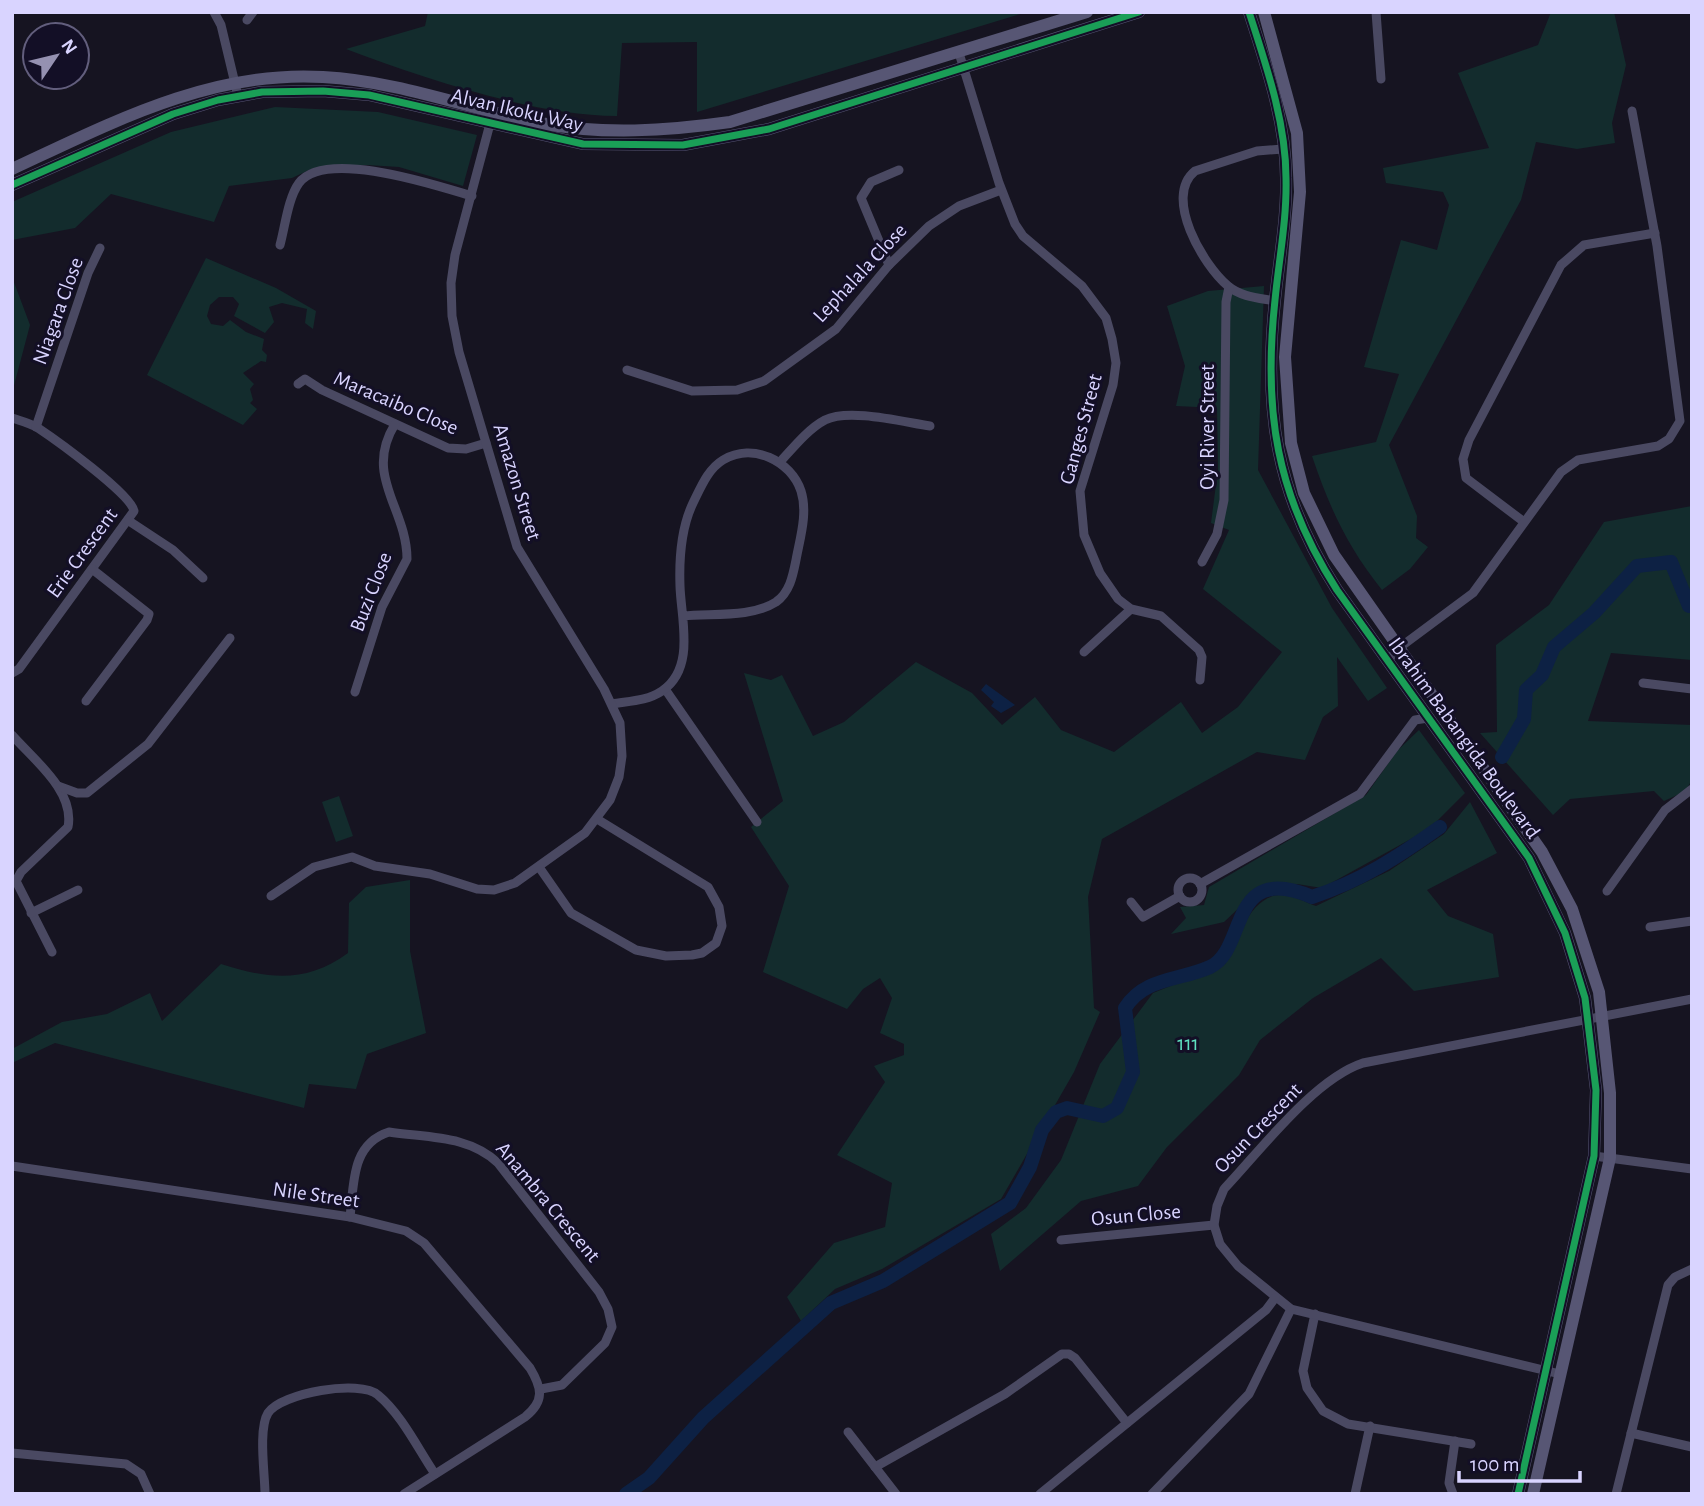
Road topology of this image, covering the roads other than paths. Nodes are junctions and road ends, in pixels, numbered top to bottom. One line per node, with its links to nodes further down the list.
1 (214, 12): 10 (street)
2 (1087, 12): 7 (street, Alvan Ikoku Way)
3 (1139, 12): 8 (street, Alvan Ikoku Way)
4 (1249, 12): 15 (street, Ibrahim Babangida Boulevard)
5 (1264, 12): 43 (street, Ibrahim Babangida Boulevard)
6 (1376, 12): 9 (street)
7 (959, 53): 8 (street, Ganges Street); 12 (street, Alvan Ikoku Way)
8 (964, 68): 14 (street, Alvan Ikoku Way); 19 (street, Ganges Street)
9 (1381, 79)
10 (234, 81): 11 (street); 12 (street, Alvan Ikoku Way); 16 (street, Alvan Ikoku Way)
11 (238, 96): 14 (street, Alvan Ikoku Way); 18 (street, Alvan Ikoku Way)
12 (492, 111): 14 (street, Amazon Street)
13 (1632, 111): 21 (street)
14 (490, 125): 20 (street, Amazon Street)
15 (1283, 149): 25 (street); 26 (street, Ibrahim Babangida Boulevard)
16 (12, 169)
17 (899, 170): 24 (street)
18 (12, 185)
19 (1001, 190): 24 (street, Lephalala Close); 40 (street, Ganges Street)
20 (472, 195): 22 (street); 33 (street, Amazon Street)
21 (1655, 233): 36 (street); 36 (street)
22 (280, 245)
23 (100, 248): 32 (street, Niagara Close)
24 (889, 265): 27 (street, Lephalala Close)
25 (1229, 287): 26 (street); 37 (street, Oyi River Street)
26 (1275, 301): 45 (street, Ibrahim Babangida Boulevard)
27 (627, 370)
28 (298, 384): 30 (street, Maracaibo Close)
29 (12, 418): 32 (street, Erie Crescent)
30 (395, 424): 33 (street, Maracaibo Close); 51 (street, Buzi Close)
31 (930, 426): 34 (street)
32 (36, 427): 35 (street, Erie Crescent)
33 (486, 443): 53 (street, Amazon Street)
34 (780, 462): 41 (street); 41 (street)
35 (129, 521): 38 (street, Erie Crescent); 39 (street)
36 (1524, 522): 43 (street)
37 (1202, 562)
38 (92, 569): 46 (street, Erie Crescent); 52 (street)
39 (203, 578)
40 (1131, 609): 44 (street); 47 (street)
41 (683, 616): 49 (street)
42 (230, 638): 56 (street)
43 (1399, 648): 45 (street); 72 (street, Ibrahim Babangida Boulevard)
44 (1084, 652)
45 (1387, 661): 54 (street, Ibrahim Babangida Boulevard)
46 (12, 673)
47 (1200, 680)
48 (1643, 683): 50 (street)
49 (665, 689): 53 (street); 59 (street)
50 (1692, 689)
51 (355, 692)
52 (86, 701)
53 (612, 704): 58 (street, Amazon Street)
54 (1428, 718): 61 (street); 73 (street, Ibrahim Babangida Boulevard)
55 (12, 735): 56 (street)
56 (56, 785): 67 (street)
57 (1692, 789): 63 (street)
58 (597, 819): 60 (street, Amazon Street); 60 (street)
59 (757, 822)
60 (539, 867): 65 (street, Amazon Street)
61 (1200, 884): 64 (street); 64 (street)
62 (78, 890): 67 (street)
63 (1607, 891)
64 (1180, 895): 66 (street)
65 (271, 897)
66 (1131, 902)
67 (31, 913): 70 (street)
68 (1692, 921): 69 (street)
69 (1650, 927)
70 (52, 952)
71 (1692, 999): 72 (street, Osun Crescent)
72 (1603, 1015): 73 (street, Osun Crescent); 75 (street, Ibrahim Babangida Boulevard)
73 (1588, 1018): 74 (street, Ibrahim Babangida Boulevard); 79 (street, Osun Crescent)
74 (1594, 1156): 75 (street); 85 (street, Ibrahim Babangida Boulevard)
75 (1611, 1158): 77 (street); 86 (street, Ibrahim Babangida Boulevard)
76 (12, 1166): 78 (street, Nile Street)
77 (1691, 1168)
78 (350, 1217): 87 (street, Nile Street); 87 (street, Anambra Crescent)
79 (1214, 1225): 80 (street, Osun Close); 82 (street)
80 (1061, 1240)
81 (1692, 1269): 91 (street)
82 (1275, 1298): 83 (street); 88 (street)
83 (1291, 1309): 84 (street); 103 (street)
84 (1315, 1314): 85 (street); 89 (street)
85 (1544, 1370): 86 (street); 106 (street, Ibrahim Babangida Boulevard)
86 (1560, 1374): 107 (street, Ibrahim Babangida Boulevard)
87 (541, 1389): 97 (street)
88 (1128, 1423): 96 (street); 102 (street)
89 (1370, 1426): 92 (street); 104 (street)
90 (848, 1432): 96 (street)
91 (1631, 1433): 94 (street); 108 (street)
92 (1455, 1441): 93 (street); 105 (street)
93 (1471, 1444)
94 (1692, 1447)
95 (12, 1454): 98 (street)
96 (875, 1467): 101 (street)
97 (435, 1475): 99 (street); 100 (street)
98 (150, 1494)
99 (265, 1494)
100 (404, 1494)
101 (896, 1494)
102 (1040, 1494)
103 (1153, 1494)
104 (1355, 1494)
105 (1452, 1494)
106 (1518, 1494)
107 (1533, 1494)
108 (1616, 1494)

